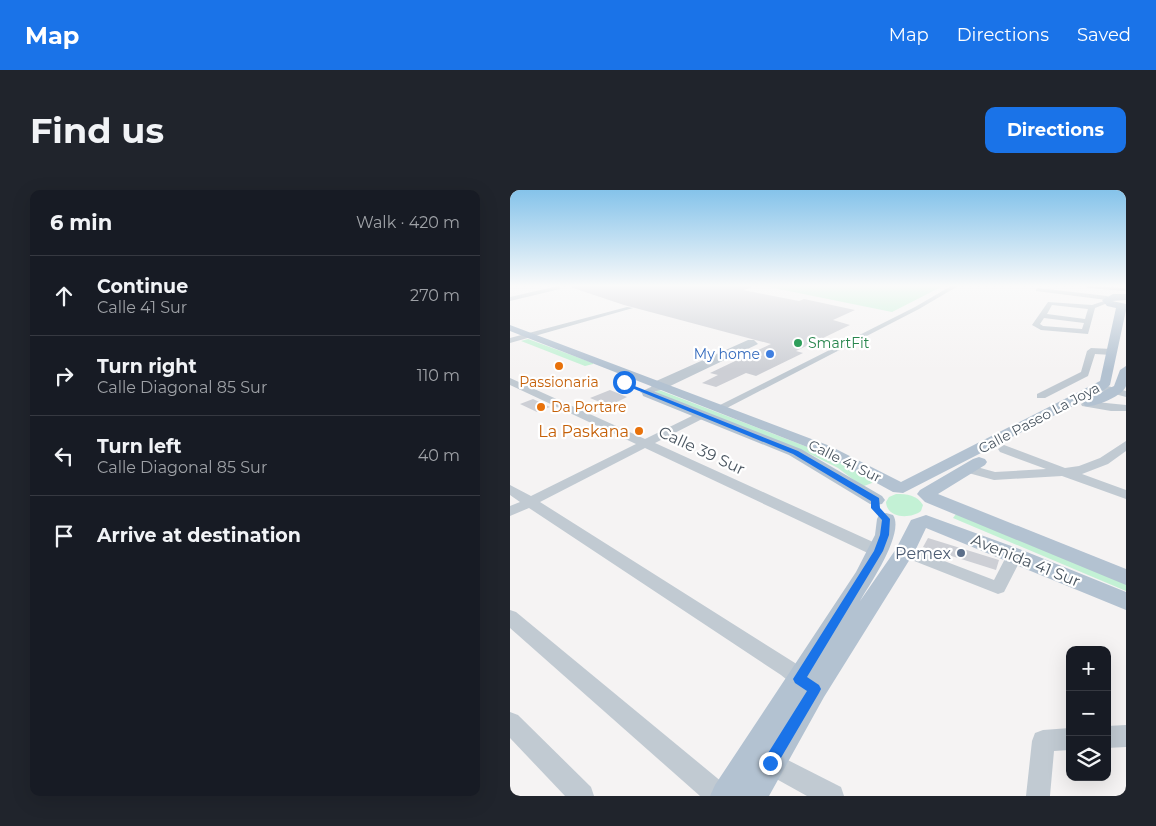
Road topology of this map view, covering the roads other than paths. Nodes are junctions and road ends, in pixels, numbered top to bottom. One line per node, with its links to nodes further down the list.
1 (601, 314): 9 (street)
2 (905, 314): 21 (street)
3 (1041, 314): 7 (street)
4 (1043, 314): 7 (street)
5 (1090, 314): 7 (street)
6 (1120, 314): 11 (main road, Calle Paseo La Joya)
7 (1087, 321)
8 (510, 328): 9 (main road, Calle 41 Sur)
9 (529, 336): 10 (street); 13 (main road, Calle 41 Sur)
10 (511, 340): 14 (main road, Calle 41 Sur)
11 (1112, 352): 18 (main road, Calle Paseo La Joya); 19 (street)
12 (712, 361): 17 (street)
13 (603, 363): 14 (main road); 17 (main road, Calle 41 Sur)
14 (586, 369): 17 (main road, Calle 41 Sur)
15 (1126, 370): 18 (main road, Calle Paseo La Joya)
16 (510, 381): 24 (street, Calle 39 Sur)
17 (655, 388): 21 (main road, Calle 41 Sur); 23 (main road, Calle 41 Sur)
18 (1116, 388): 20 (main road, Calle Paseo La Joya); 30 (main road, Calle Paseo La Joya)
19 (1041, 396)
20 (1086, 404): 22 (street); 26 (main road, Calle Paseo La Joya)
21 (719, 408): 30 (main road, Calle 41 Sur)
22 (1126, 408)
23 (702, 415): 24 (street); 35 (main road, Calle 41 Sur)
24 (648, 443): 34 (street); 38 (street, Calle 39 Sur)
25 (1126, 445): 28 (street)
26 (1007, 447): 27 (main road, Calle Paseo La Joya); 28 (street); 29 (street)
27 (966, 468): 29 (street); 33 (main road, Calle Paseo La Joya)
28 (1081, 470): 29 (street)
29 (1066, 472): 32 (street)
30 (901, 488): 33 (main road); 35 (main road)
31 (510, 489): 34 (street)
32 (1126, 495)
33 (929, 496): 37 (main road); 41 (main road, Avenida 41 Sur)
34 (530, 502): 36 (street); 44 (street)
35 (881, 509): 37 (main road); 38 (main road)
36 (510, 512)
37 (922, 523): 39 (main road); 40 (main road, Avenida 41 Sur)
38 (878, 551): 44 (main road)
39 (905, 551): 40 (street); 44 (main road)
40 (1015, 555): 42 (main road, Avenida 41 Sur)
41 (1126, 576)
42 (1126, 601)
43 (510, 617): 51 (street)
44 (807, 684): 49 (main road); 52 (main road)
45 (510, 722): 50 (street)
46 (1126, 736): 47 (street)
47 (1111, 737)
48 (1066, 739): 55 (street)
49 (770, 763): 53 (main road); 54 (street)
50 (582, 796)
51 (719, 796)
52 (726, 796)
53 (752, 796)
54 (832, 796)
55 (1038, 796)

